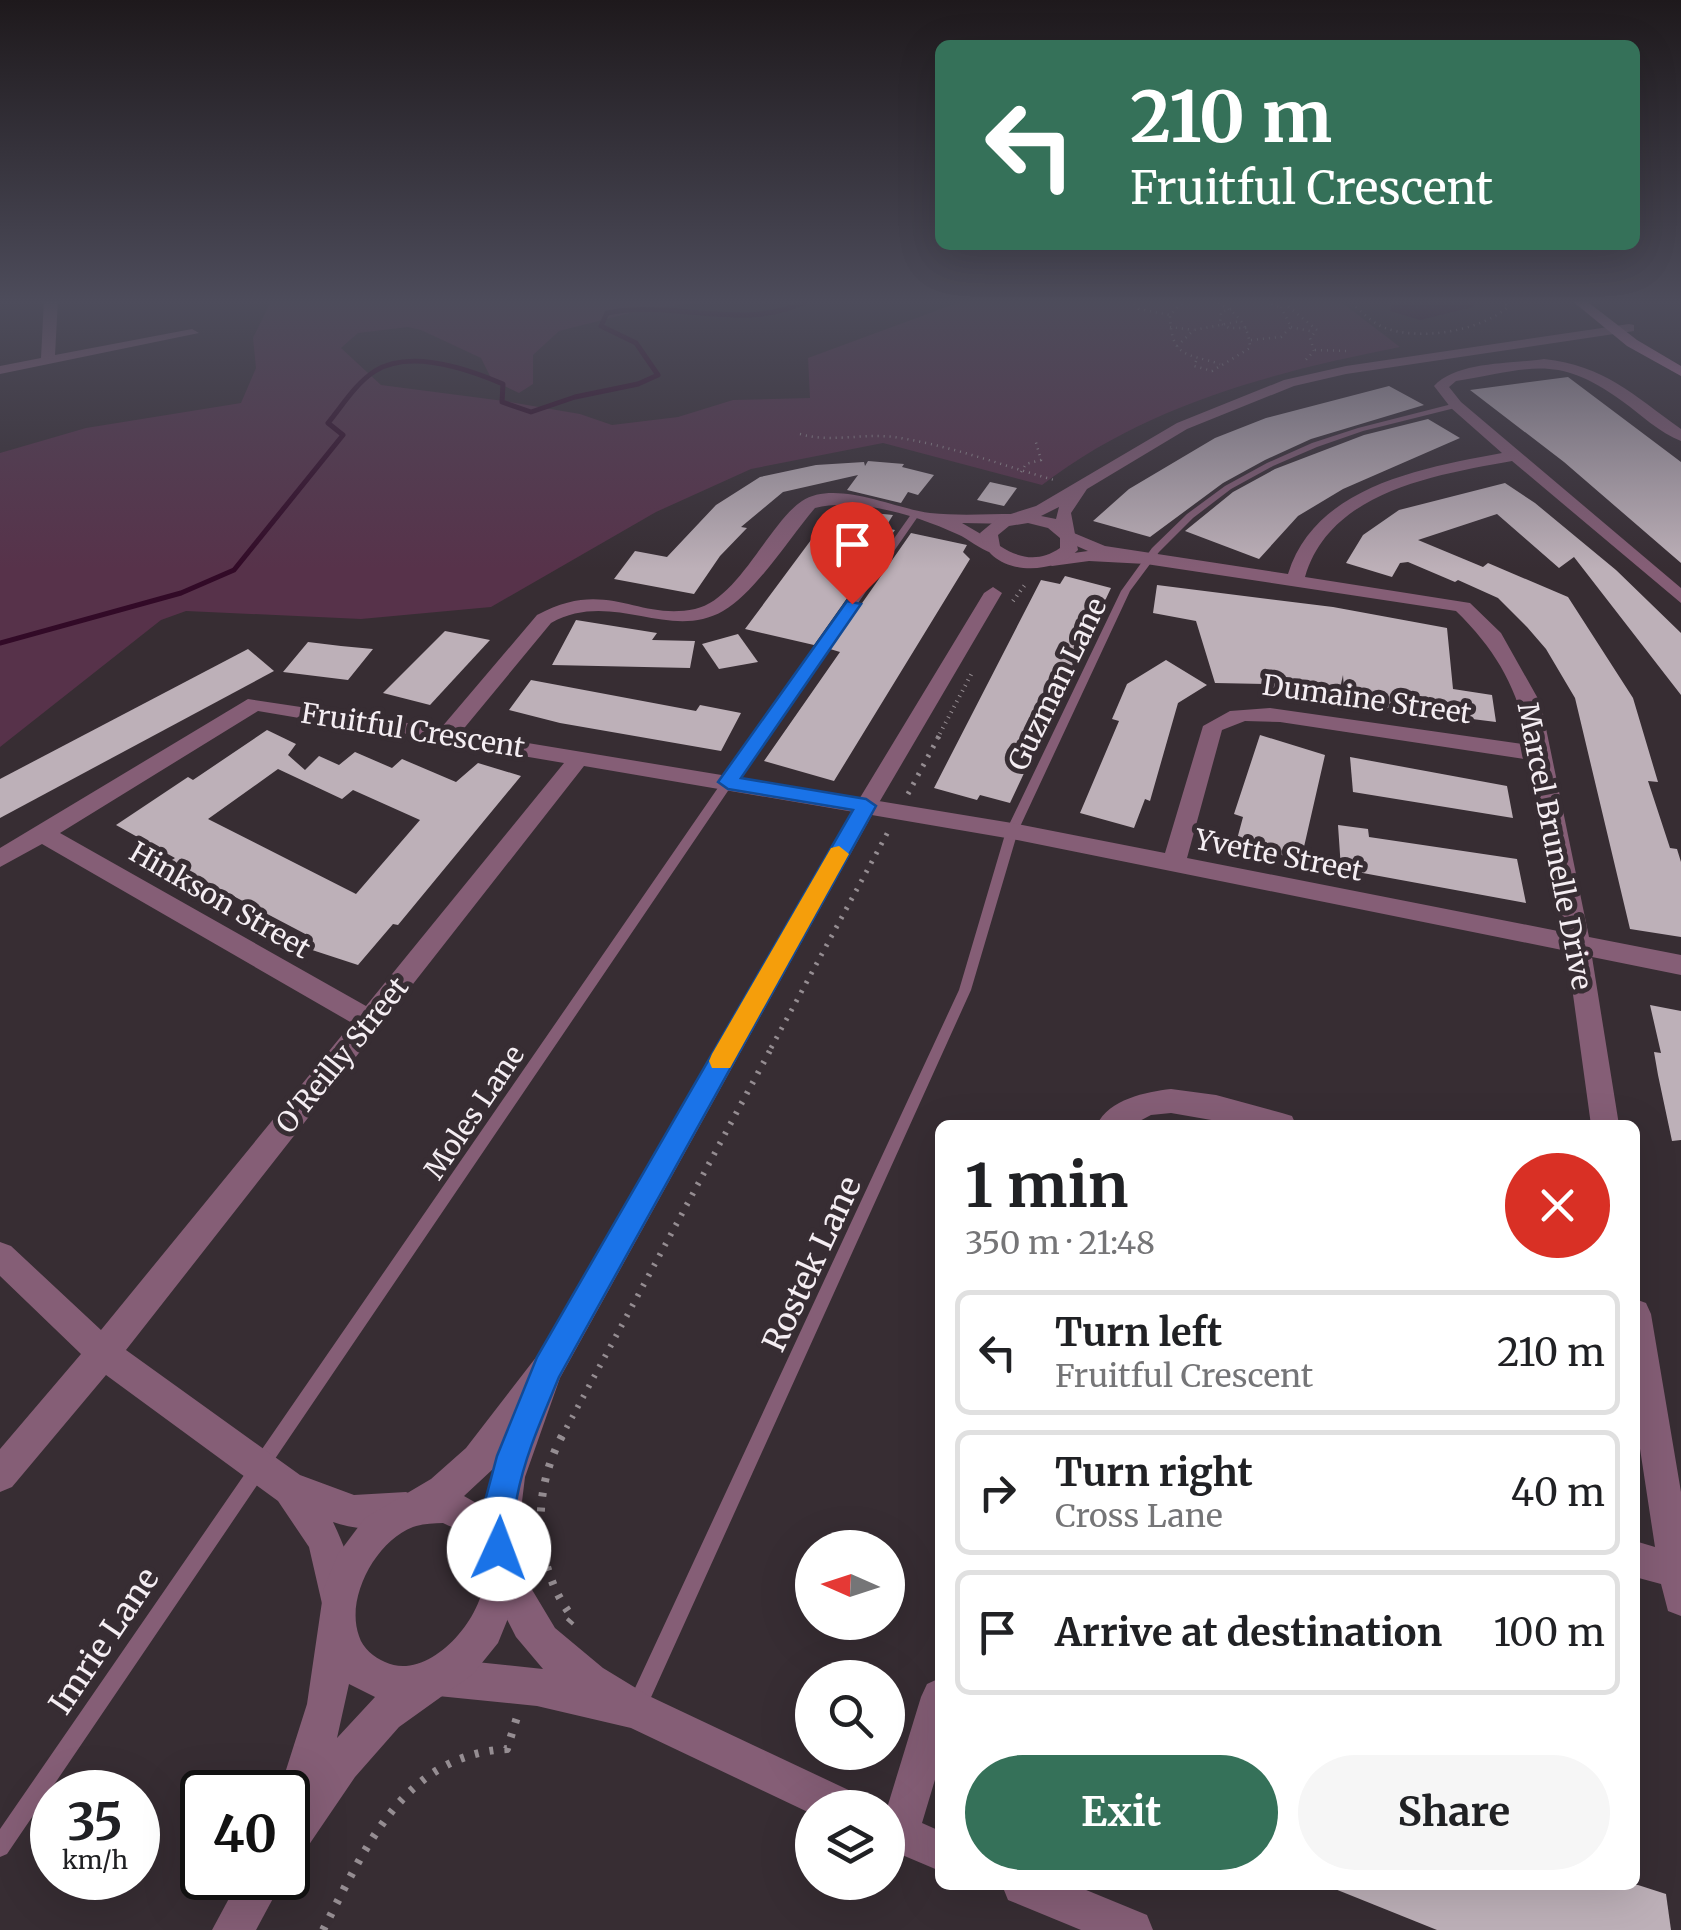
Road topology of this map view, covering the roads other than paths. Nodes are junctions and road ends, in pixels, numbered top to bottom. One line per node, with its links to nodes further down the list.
1 (1275, 389): 7 (street)
2 (1443, 389): 4 (street)
3 (1615, 389): 5 (street)
4 (1456, 405): 6 (street); 12 (lane, Guzman Lane)
5 (1681, 436)
6 (1516, 455): 14 (street); 15 (street)
7 (1081, 486): 9 (street); 10 (street)
8 (923, 517): 9 (street); 11 (street); 17 (street); 20 (lane, Moles Lane)
9 (1015, 519): 10 (street, Marcel Brunelle Drive); 11 (street)
10 (1070, 536): 12 (street, Marcel Brunelle Drive); 13 (street)
11 (992, 548): 13 (street); 16 (street)
12 (1146, 559): 13 (street, Marcel Brunelle Drive); 14 (street, Marcel Brunelle Drive); 22 (lane, Guzman Lane)
13 (1052, 561): 16 (street)
14 (1296, 580): 18 (street, Marcel Brunelle Drive)
15 (1681, 596)
16 (1002, 599): 21 (street)
17 (446, 736): 19 (street, Fruitful Crescent); 23 (street, Fruitful Crescent)
18 (1540, 754): 25 (street, Dumaine Street); 26 (street, Marcel Brunelle Drive)
19 (580, 757): 20 (street, Fruitful Crescent); 28 (street, O'Reilly Street)
20 (728, 782): 21 (street, Fruitful Crescent); 36 (lane, Moles Lane)
21 (866, 806): 22 (street, Yvette Street); 35 (street)
22 (1012, 831): 25 (street, Yvette Street); 45 (lane, Rostek Lane)
23 (41, 832): 24 (street, Fruitful Crescent); 28 (street, Hinkson Street)
24 (0, 858)
25 (1174, 864): 26 (street, Yvette Street)
26 (1578, 945): 27 (street, Yvette Street); 31 (street, Marcel Brunelle Drive)
27 (1681, 965)
28 (369, 1020): 34 (street, O'Reilly Street)
29 (1118, 1120): 30 (street)
30 (1259, 1120)
31 (1604, 1120)
32 (0, 1256): 34 (street)
33 (1640, 1345): 42 (street)
34 (103, 1352): 36 (street); 37 (street, O'Reilly Street)
35 (548, 1368): 39 (street); 40 (street)
36 (258, 1468): 38 (street); 52 (lane, Imrie Lane)
37 (0, 1475)
38 (290, 1489): 39 (street); 43 (street)
39 (421, 1506): 40 (street); 43 (street)
40 (501, 1562): 44 (street); 45 (street)
41 (1640, 1562): 42 (street)
42 (1679, 1585)
43 (338, 1621): 44 (street); 47 (street)
44 (438, 1677): 45 (street); 50 (street)
45 (635, 1710): 48 (street)
46 (935, 1711): 49 (street)
47 (309, 1770)
48 (804, 1790)
49 (905, 1797)
50 (310, 1809)
51 (905, 1836): 53 (street)
52 (0, 1847)
53 (935, 1849)
54 (1035, 1890): 57 (street)
55 (250, 1900): 56 (street)
56 (232, 1930)
57 (1132, 1930)

